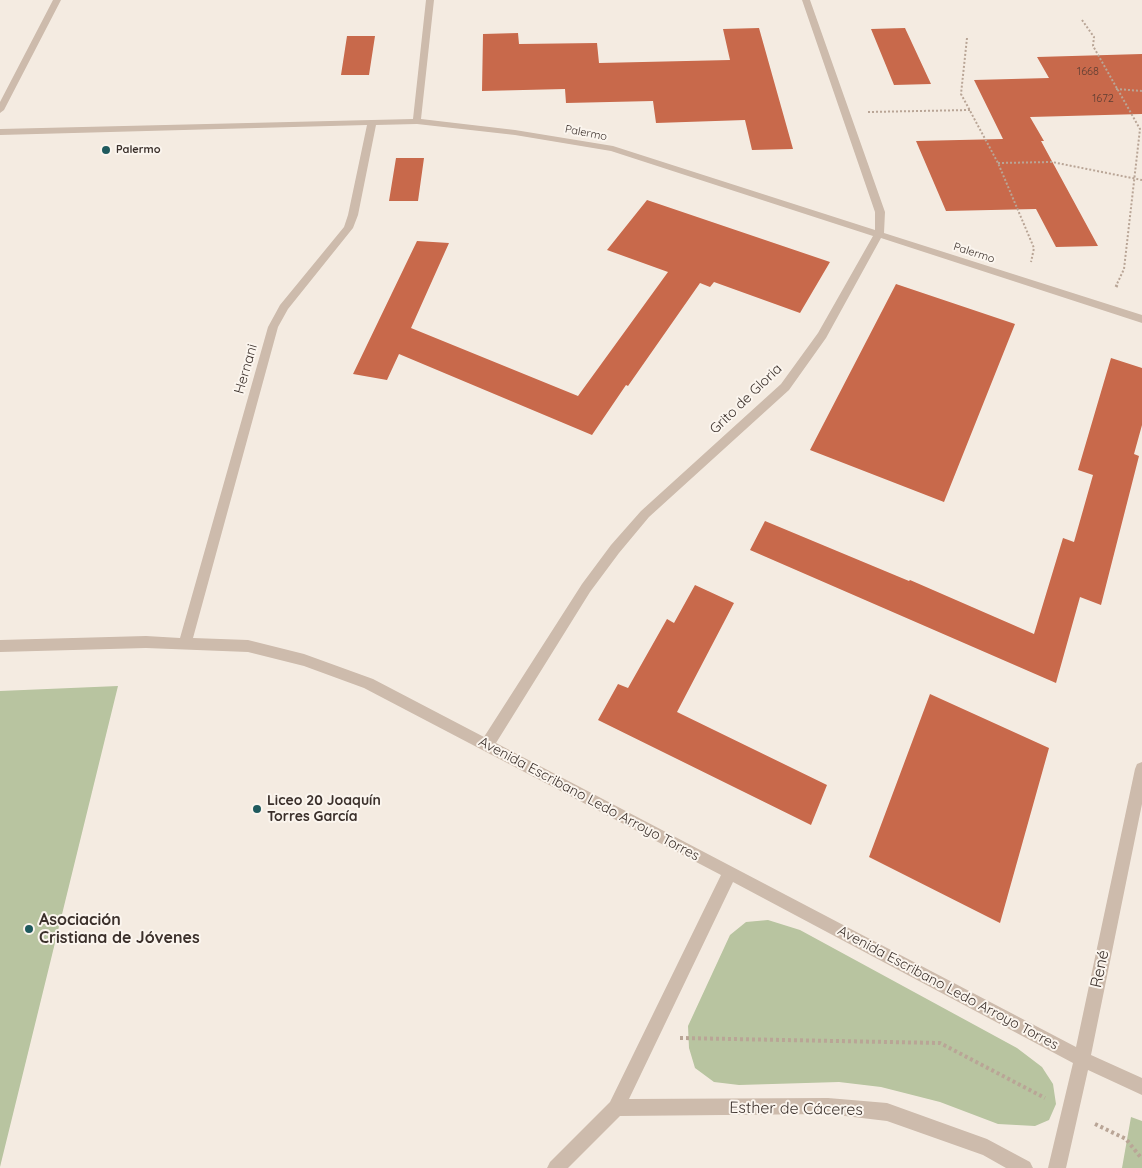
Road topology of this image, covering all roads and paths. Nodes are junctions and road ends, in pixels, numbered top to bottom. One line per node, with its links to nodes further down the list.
1 (57, 0): 8 (street)
2 (430, 0): 11 (street)
3 (806, 0): 10 (street, Grito de Gloria)
4 (1082, 20): 6 (path)
5 (968, 38): 9 (path)
6 (1116, 89): 7 (path); 15 (path)
7 (1142, 91)
8 (0, 110)
9 (970, 110): 10 (path); 14 (path)
10 (845, 113): 17 (street, Grito de Gloria)
11 (418, 122): 12 (street, Palermo); 17 (street, Palermo)
12 (372, 123): 13 (street, Palermo); 21 (street, Hernani)
13 (0, 132)
14 (998, 163): 15 (path); 18 (path)
15 (1135, 179): 16 (path); 19 (path)
16 (1142, 180)
17 (879, 234): 18 (street, Palermo); 23 (street, Grito de Gloria)
18 (1027, 282): 19 (street, Palermo)
19 (1107, 308): 20 (street, Palermo)
20 (1142, 319)
21 (185, 643): 22 (street, Avenida Escribano Ledo Arroyo Torres); 23 (street, Avenida Escribano Ledo Arroyo Torres)
22 (0, 646)
23 (488, 745): 25 (street, Avenida Escribano Ledo Arroyo Torres)
24 (1142, 769): 27 (street, René)
25 (730, 872): 26 (street); 27 (street, Avenida Escribano Ledo Arroyo Torres)
26 (651, 1037): 29 (street); 30 (path)
27 (1082, 1059): 28 (street, Avenida Escribano Ledo Arroyo Torres); 30 (street, René)
28 (1142, 1087)
29 (616, 1108): 32 (street); 33 (street, Esther de Cáceres)
30 (1071, 1112): 31 (path); 34 (street, René)
31 (1142, 1159)
32 (556, 1168)
33 (1024, 1168)
34 (1058, 1168)

